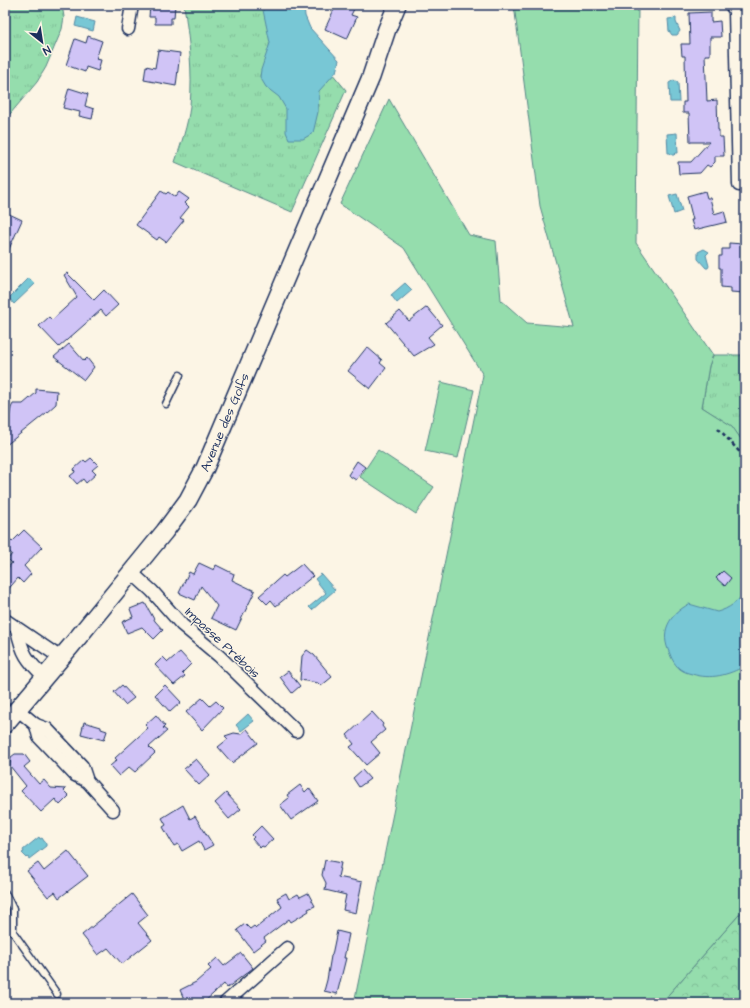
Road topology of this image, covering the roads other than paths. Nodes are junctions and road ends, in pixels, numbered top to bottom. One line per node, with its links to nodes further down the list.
1 (132, 5): 5 (street)
2 (398, 5): 6 (main road, Avenue des Golfs)
3 (408, 5): 6 (main road, Avenue des Golfs)
4 (731, 5): 7 (street)
5 (128, 28)
6 (371, 77): 10 (main road, Avenue des Golfs)
7 (739, 184)
8 (180, 375): 9 (lane)
9 (166, 404)
10 (131, 572): 13 (main road, Avenue des Golfs); 17 (street, Impasse Prébois)
11 (5, 620): 12 (street)
12 (17, 629): 13 (street); 14 (street)
13 (61, 658): 14 (main road, Avenue des Golfs)
14 (45, 677): 15 (main road, Avenue des Golfs)
15 (18, 710): 16 (main road, Avenue des Golfs); 18 (street)
16 (5, 724)
17 (296, 731)
18 (113, 810)
19 (5, 893): 21 (lane)
20 (286, 948): 22 (street)
21 (57, 994)
22 (225, 1003)

